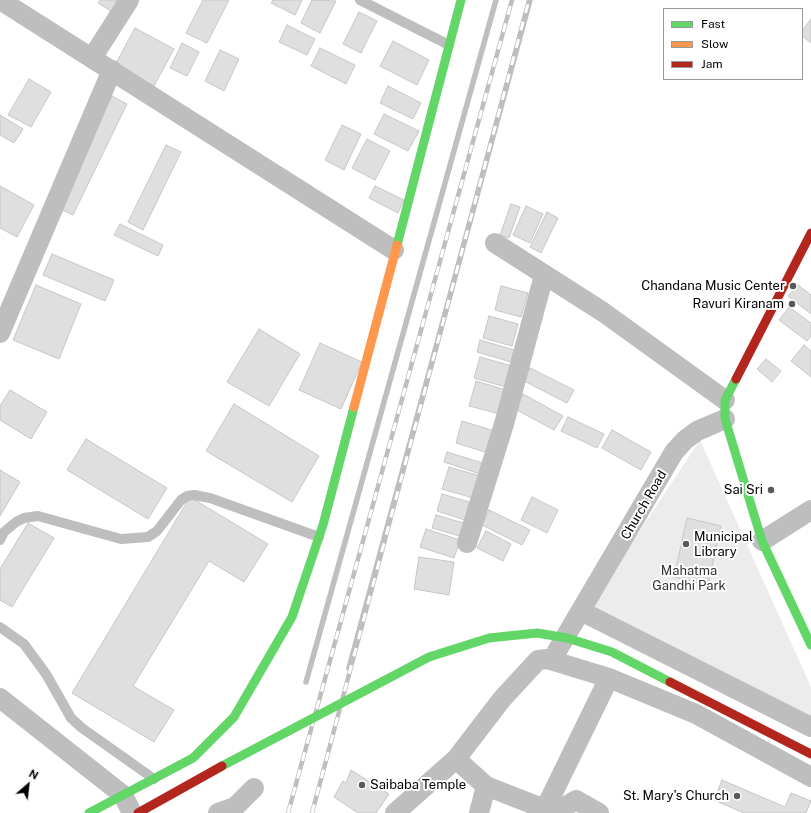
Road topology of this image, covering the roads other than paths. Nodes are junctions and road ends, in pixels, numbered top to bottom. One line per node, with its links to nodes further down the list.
1 (0, 0): 6 (street)
2 (129, 0): 6 (street)
3 (360, 0): 5 (lane)
4 (461, 0): 5 (street)
5 (449, 45): 10 (street)
6 (92, 58): 7 (street)
7 (112, 70): 10 (street); 13 (street)
8 (811, 233): 11 (street)
9 (496, 243): 12 (street)
10 (394, 250): 16 (street)
11 (806, 255): 14 (street)
12 (544, 275): 14 (street); 19 (street)
13 (0, 332)
14 (725, 410): 18 (street); 20 (street, Church Road)
15 (811, 510): 18 (street)
16 (319, 537): 17 (lane); 30 (street)
17 (0, 540)
18 (762, 541): 22 (street)
19 (467, 543)
20 (582, 611): 23 (street, Church Road); 26 (street)
21 (0, 627): 30 (lane)
22 (811, 645)
23 (551, 662): 24 (street); 28 (street)
24 (609, 678): 29 (street); 35 (street)
25 (0, 698): 33 (street)
26 (811, 727)
27 (811, 754): 38 (street, bridge)
28 (456, 759): 31 (street); 39 (street)
29 (811, 777)
30 (154, 779): 33 (street)
31 (486, 786): 35 (street); 40 (street)
32 (254, 788): 34 (street)
33 (123, 795): 36 (street); 37 (street)
34 (229, 811)
35 (548, 811): 41 (street)
36 (89, 813)
37 (132, 813)
38 (138, 813)
39 (395, 813)
40 (479, 813)
41 (598, 813)

